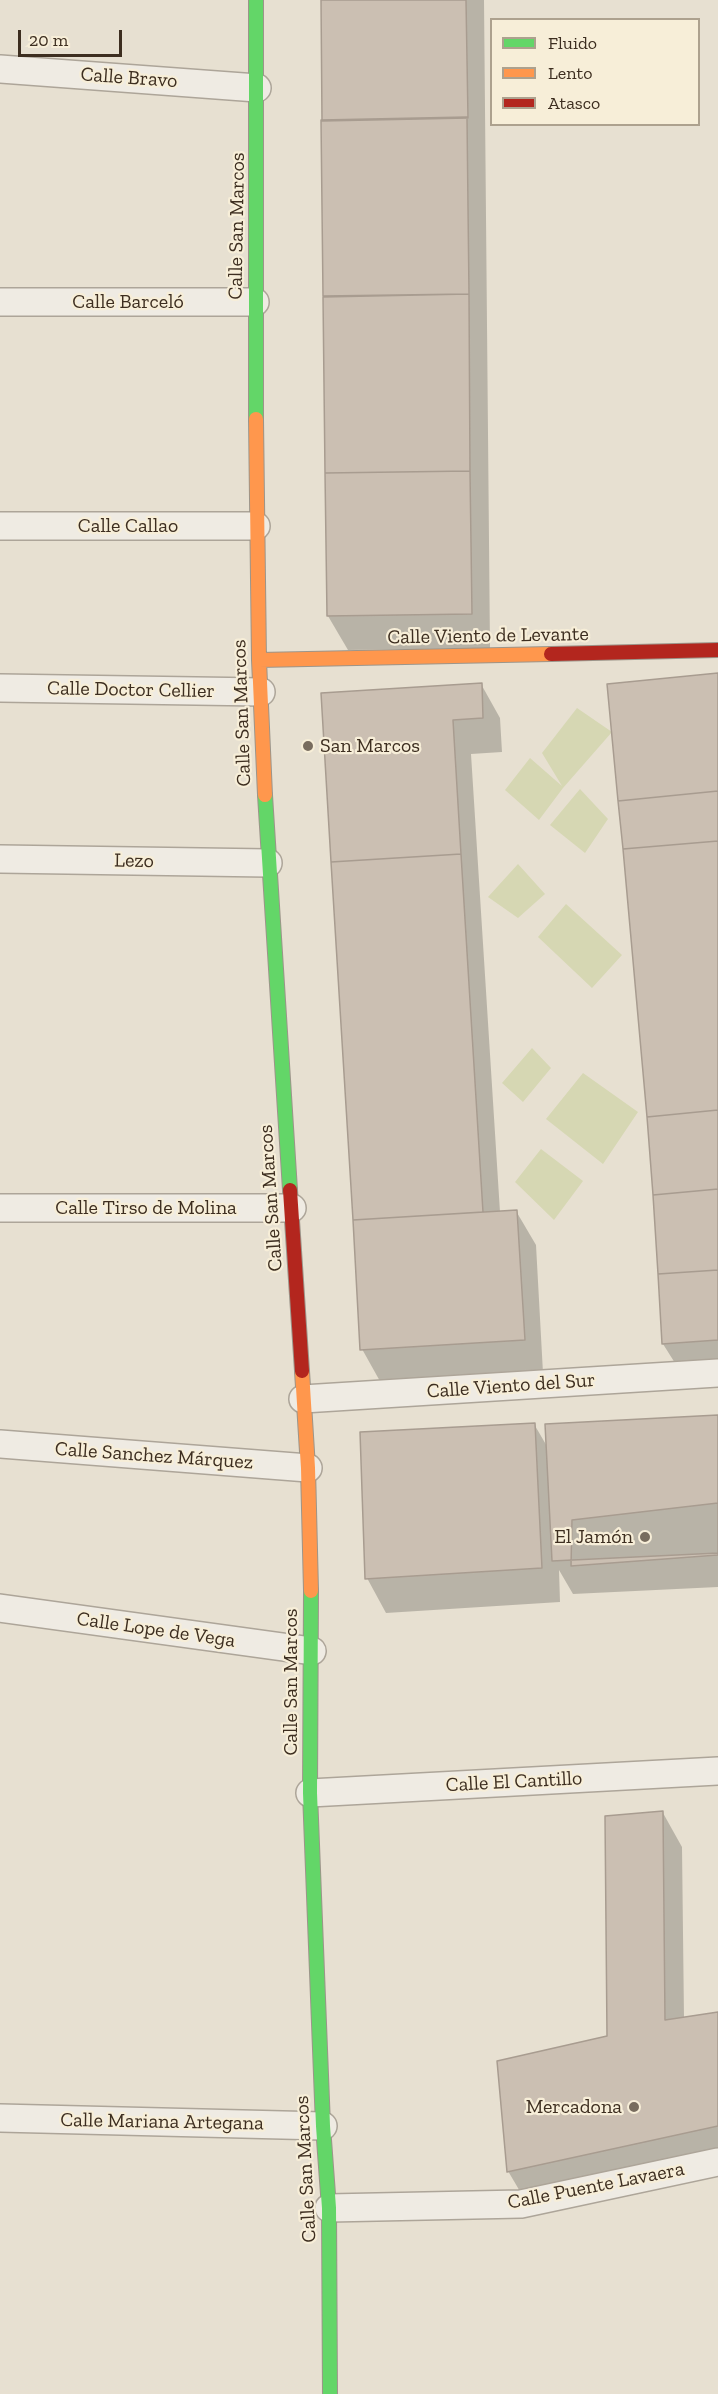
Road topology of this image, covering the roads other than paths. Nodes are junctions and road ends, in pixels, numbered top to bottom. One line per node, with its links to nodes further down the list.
1 (256, 0): 3 (street, Calle San Marcos)
2 (0, 69): 3 (street, Calle Bravo)
3 (257, 88): 5 (street, Calle San Marcos)
4 (0, 302): 5 (street, Calle Barceló)
5 (255, 302): 7 (street, Calle San Marcos)
6 (0, 526): 7 (street, Calle Callao)
7 (256, 526): 9 (street, Calle San Marcos)
8 (718, 650): 9 (street, Calle Viento de Levante)
9 (259, 660): 11 (street, Calle San Marcos)
10 (0, 688): 11 (street, Calle Doctor Cellier)
11 (261, 692): 13 (street, Calle San Marcos)
12 (0, 859): 13 (street, Lezo)
13 (268, 863): 15 (street, Calle San Marcos)
14 (0, 1208): 15 (street, Calle Tirso de Molina)
15 (291, 1208): 17 (street, Calle San Marcos)
16 (718, 1373): 17 (street, Calle Viento del Sur)
17 (303, 1399): 19 (street, Calle San Marcos)
18 (0, 1444): 19 (street, Calle Sanchez Márquez)
19 (308, 1468): 21 (street, Calle San Marcos)
20 (0, 1608): 21 (street, Calle Lope de Vega)
21 (312, 1651): 23 (street, Calle San Marcos)
22 (718, 1771): 23 (street, Calle El Cantillo)
23 (310, 1793): 25 (street, Calle San Marcos)
24 (0, 2118): 25 (street, Calle Mariana Artegana)
25 (323, 2126): 27 (street, Calle San Marcos)
26 (718, 2162): 27 (street, Calle Puente Lavaera)
27 (329, 2208): 28 (street, Calle San Marcos)
28 (330, 2394)

